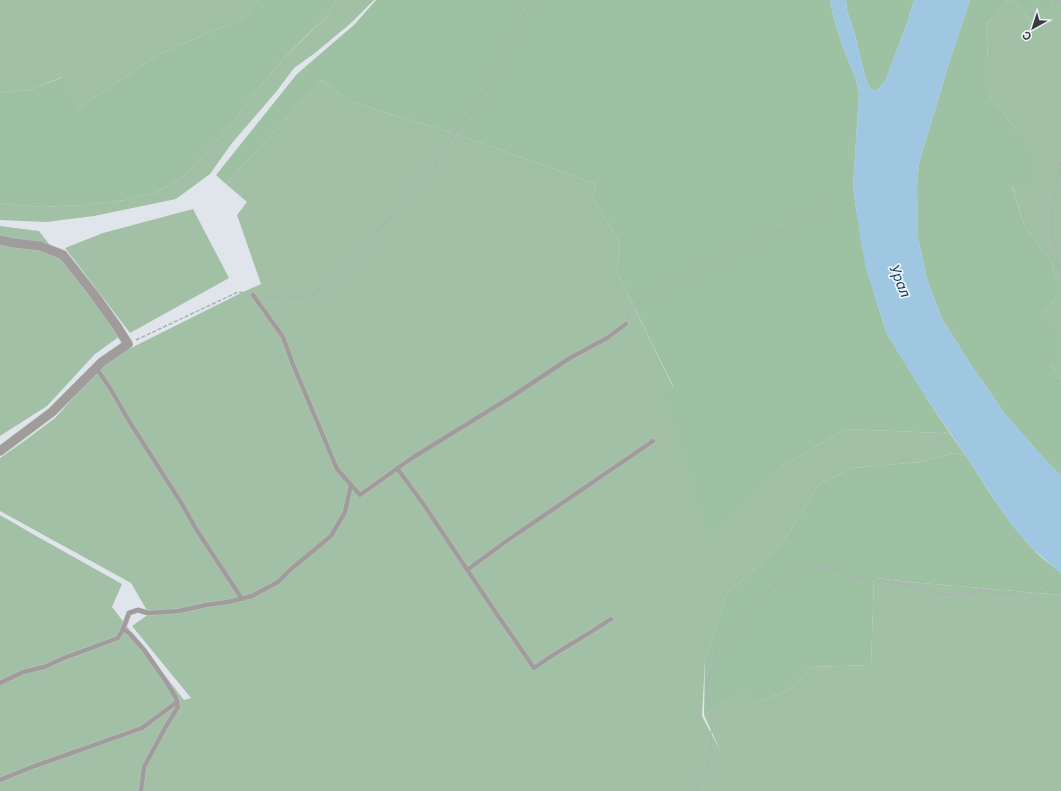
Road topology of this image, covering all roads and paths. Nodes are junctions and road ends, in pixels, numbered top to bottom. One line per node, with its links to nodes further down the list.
1 (532, 0): 8 (path)
2 (1061, 0): 3 (path)
3 (1061, 3)
4 (1061, 162): 7 (path)
5 (834, 201): 9 (path)
6 (0, 240): 10 (street)
7 (1061, 276)
8 (253, 295): 10 (path); 15 (lane)
9 (626, 324): 14 (lane)
10 (128, 344): 11 (street)
11 (96, 368): 13 (street); 18 (lane)
12 (653, 441): 16 (lane)
13 (0, 452)
14 (397, 468): 15 (lane); 16 (lane)
15 (351, 485): 18 (lane)
16 (467, 570): 19 (lane)
17 (1061, 595): 25 (path)
18 (242, 598): 20 (lane)
19 (611, 619)
20 (123, 629): 21 (lane); 22 (lane)
21 (0, 683)
22 (177, 702): 23 (lane); 24 (lane)
23 (0, 780)
24 (141, 791)
25 (697, 791)

